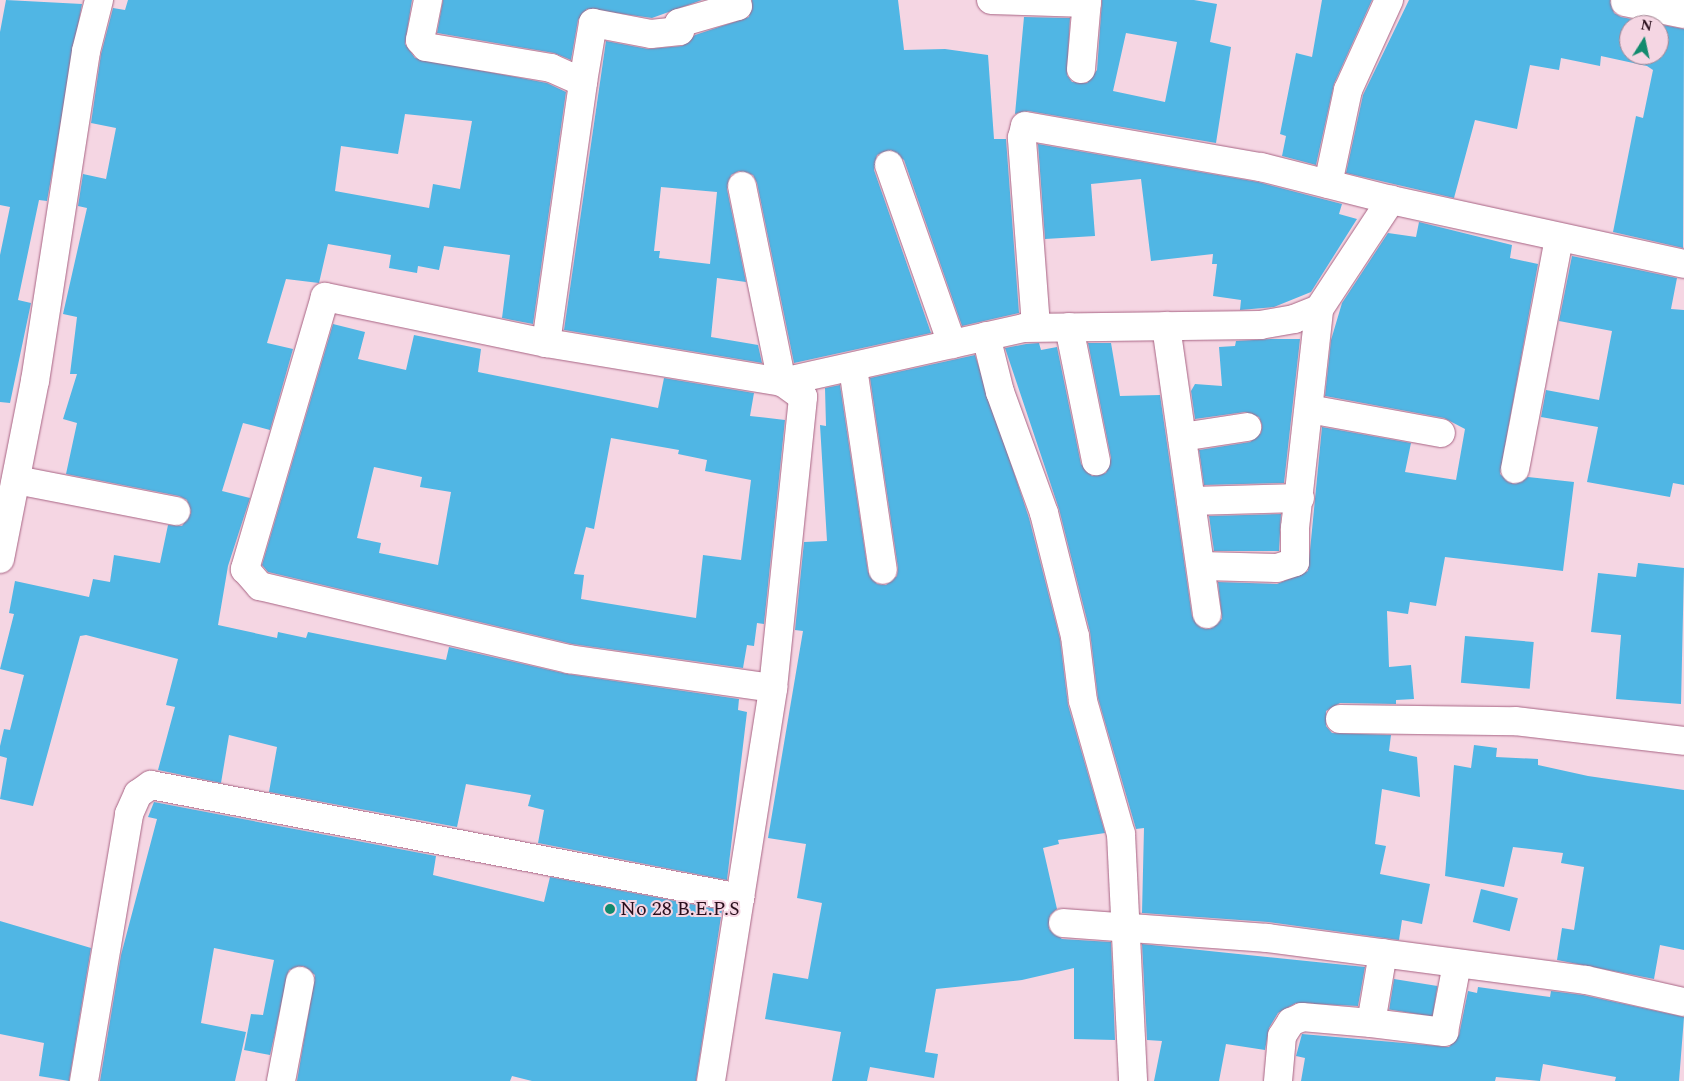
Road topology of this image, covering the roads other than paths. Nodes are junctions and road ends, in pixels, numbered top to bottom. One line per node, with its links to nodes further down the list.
1 (99, 0): 32 (street)
2 (428, 0): 10 (street)
3 (736, 0): 10 (street)
4 (991, 0): 6 (street)
5 (1389, 0): 12 (street)
6 (1087, 2): 9 (street)
7 (1625, 2): 8 (street)
8 (1684, 14)
9 (1081, 69)
10 (583, 82): 22 (street)
11 (889, 165): 23 (street)
12 (1328, 184): 14 (street); 18 (street)
13 (742, 186): 25 (street)
14 (1391, 200): 15 (street); 17 (street)
15 (1559, 238): 16 (street); 31 (street)
16 (1684, 264)
17 (1319, 309): 19 (street); 26 (street)
18 (1036, 326): 20 (street); 21 (street)
19 (1166, 326): 20 (street); 29 (street)
20 (1069, 327): 30 (street)
21 (986, 336): 23 (street); 45 (street)
22 (546, 343): 25 (street); 40 (street)
23 (952, 344): 24 (street)
24 (854, 368): 25 (street); 38 (street)
25 (782, 382): 40 (street)
26 (1309, 409): 28 (street); 33 (street)
27 (1247, 427): 29 (street)
28 (1441, 433)
29 (1182, 437): 34 (street)
30 (1096, 461)
31 (1515, 468)
32 (16, 480): 35 (street); 36 (street)
33 (1300, 498): 34 (street); 37 (street)
34 (1191, 501): 37 (street)
35 (176, 511)
36 (0, 559)
37 (1202, 566): 39 (street)
38 (883, 570)
39 (1207, 614)
40 (773, 688): 43 (street)
41 (1340, 719): 42 (street)
42 (1684, 741)
43 (740, 898): 51 (street); 53 (street)
44 (1063, 923): 45 (street)
45 (1126, 929): 46 (street); 54 (street)
46 (1383, 953): 47 (street); 50 (street)
47 (1457, 964): 49 (street); 50 (street)
48 (300, 981): 52 (street)
49 (1684, 1002)
50 (1371, 1023): 55 (street)
51 (84, 1081)
52 (281, 1081)
53 (711, 1081)
54 (1133, 1081)
55 (1278, 1081)

